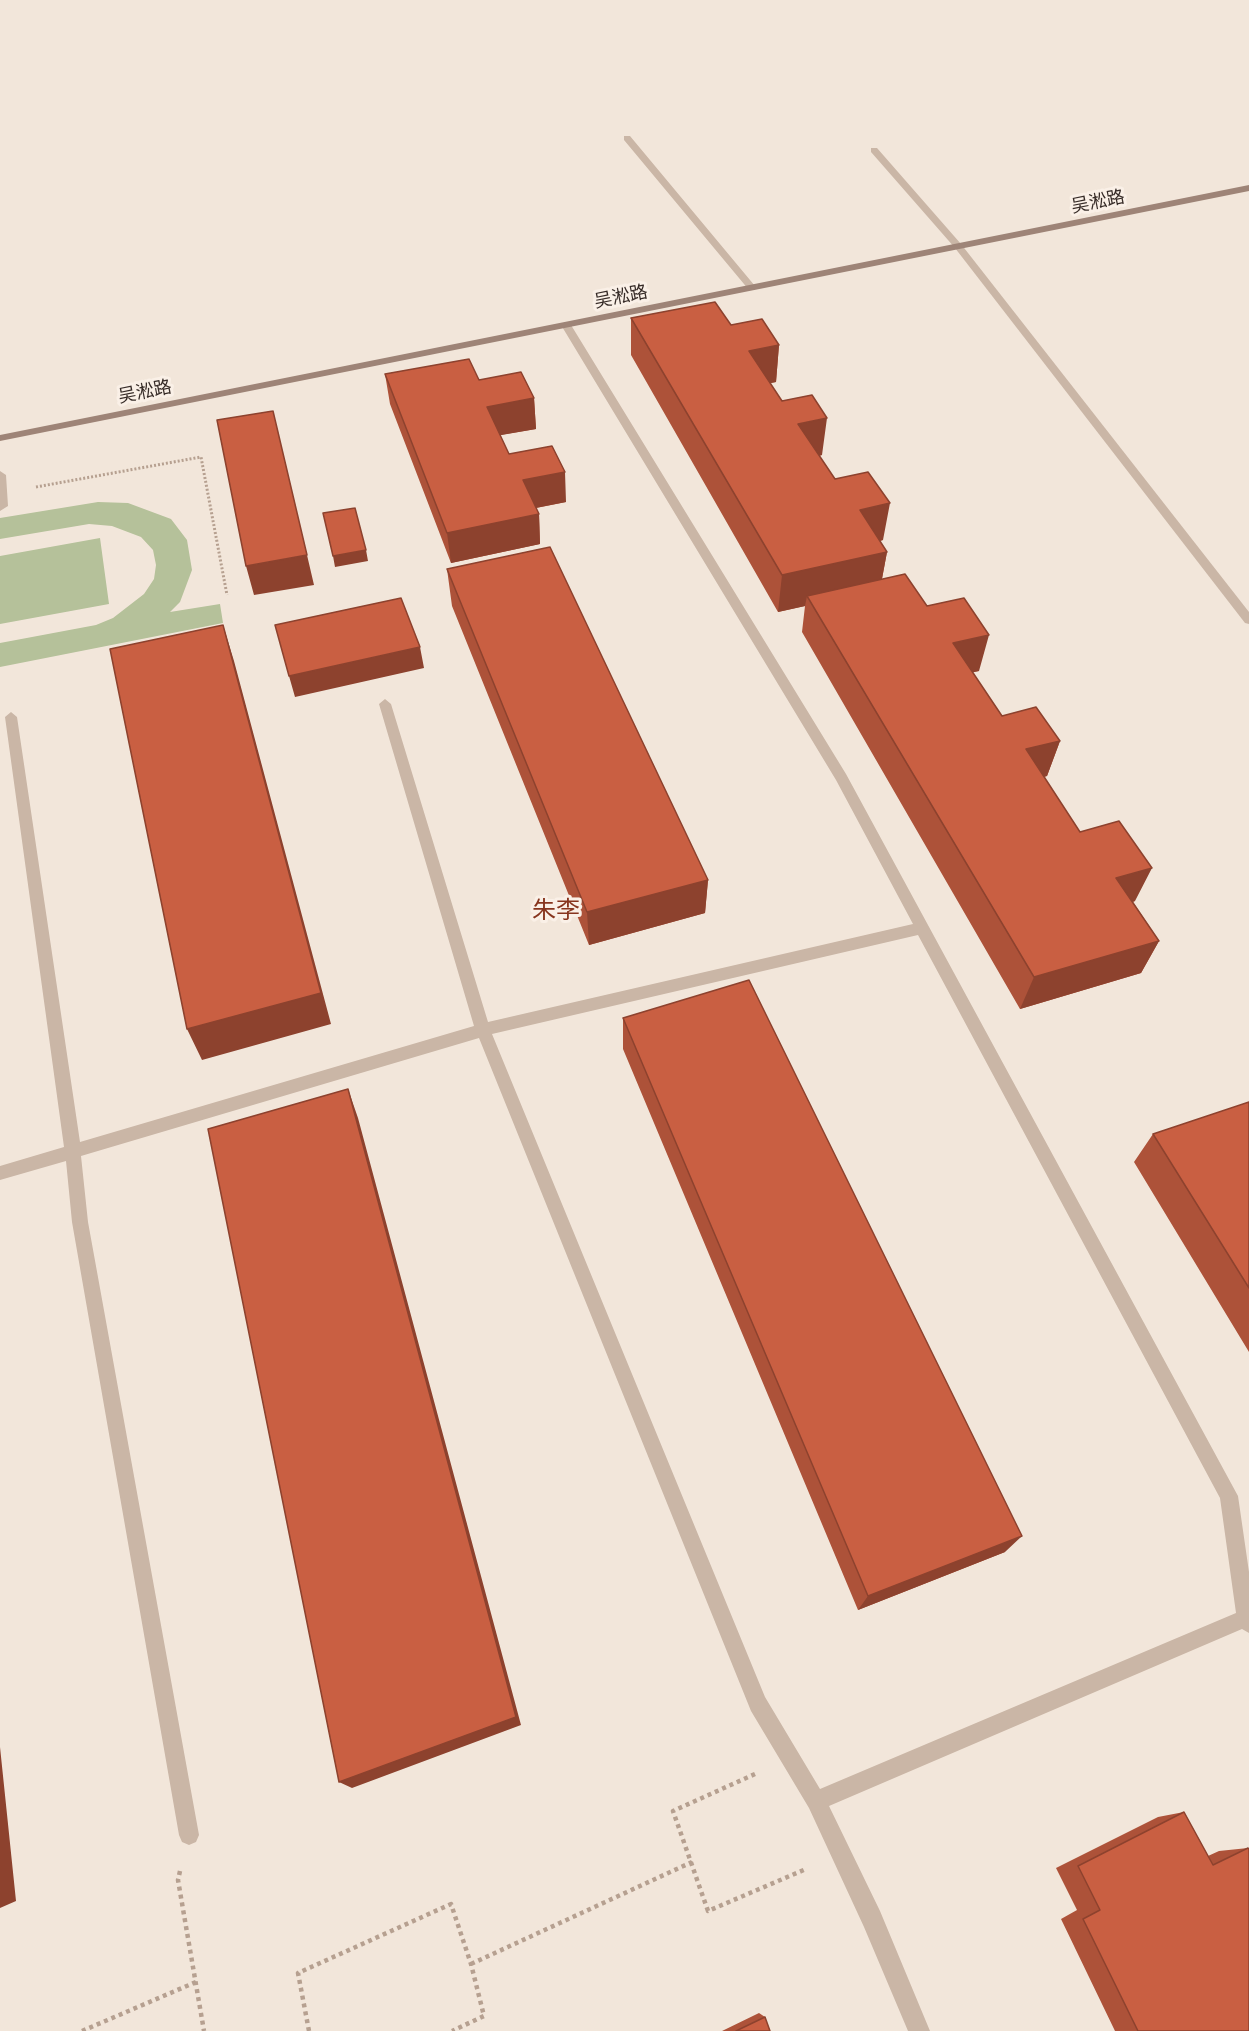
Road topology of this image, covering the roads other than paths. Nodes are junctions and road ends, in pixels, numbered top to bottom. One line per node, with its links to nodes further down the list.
1 (627, 138): 5 (street)
2 (874, 150): 4 (street)
3 (1249, 188): 4 (street, 吴淞路)
4 (958, 246): 5 (street, 吴淞路); 11 (street)
5 (752, 288): 6 (street, 吴淞路)
6 (566, 325): 7 (street, 吴淞路); 14 (street)
7 (0, 438)
8 (0, 475): 9 (street)
9 (1, 493): 10 (street)
10 (0, 507)
11 (1249, 620)
12 (385, 704): 15 (street)
13 (11, 717): 16 (street)
14 (922, 928): 15 (street); 18 (street)
15 (483, 1030): 16 (street); 19 (street)
16 (73, 1151): 17 (street); 20 (street)
17 (0, 1173)
18 (1247, 1620): 19 (street)
19 (816, 1801): 21 (street)
20 (189, 1835)
21 (919, 2031)

